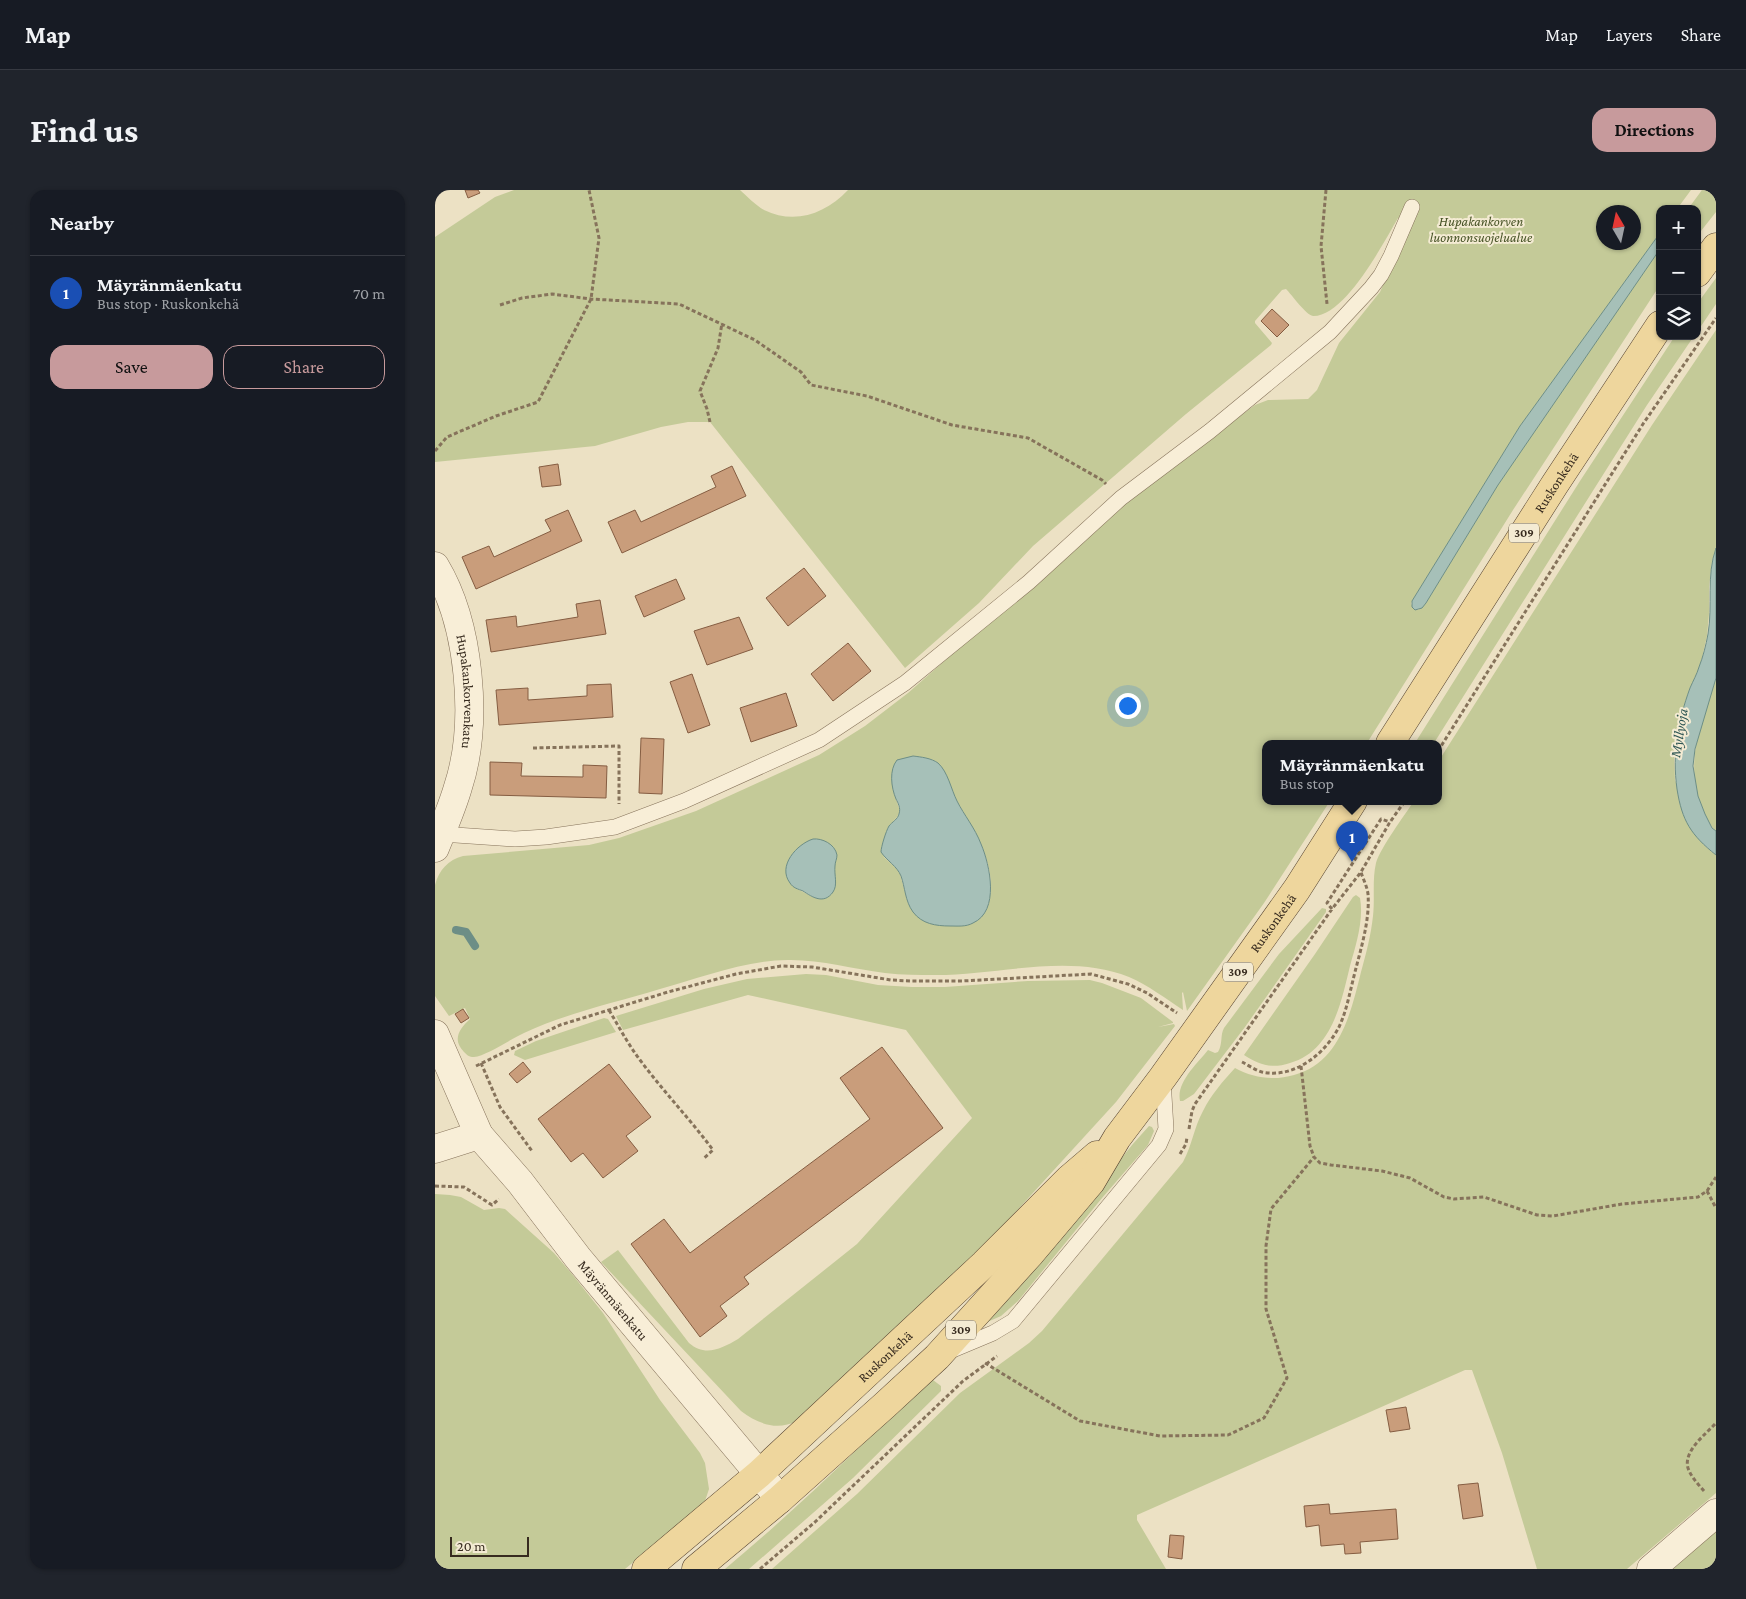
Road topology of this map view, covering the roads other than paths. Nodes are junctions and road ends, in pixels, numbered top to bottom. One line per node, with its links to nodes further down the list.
1 (1412, 207): 8 (lane)
2 (1716, 247): 3 (main road)
3 (1701, 268)
4 (1656, 331): 6 (main road, Ruskonkehä / 309)
5 (435, 566): 8 (street, Hupakankorvenkatu)
6 (1392, 740)
7 (1350, 805): 10 (main road, Ruskonkehä / 309)
8 (438, 841)
9 (435, 1034): 11 (street)
10 (1163, 1077): 12 (main road, Ruskonkehä / 309); 14 (lane)
11 (479, 1135): 13 (street); 15 (street, Mäyränmäenkatu)
12 (1117, 1138): 14 (main road, Ruskonkehä / 309); 15 (main road, Ruskonkehä / 309)
13 (435, 1149)
14 (937, 1357): 16 (main road, Ruskonkehä / 309)
15 (759, 1474): 16 (street, Mäyränmäenkatu); 18 (main road, Ruskonkehä / 309)
16 (780, 1499): 19 (main road, Ruskonkehä / 309)
17 (1711, 1504): 20 (street)
18 (646, 1569)
19 (696, 1569)
20 (1651, 1569)

